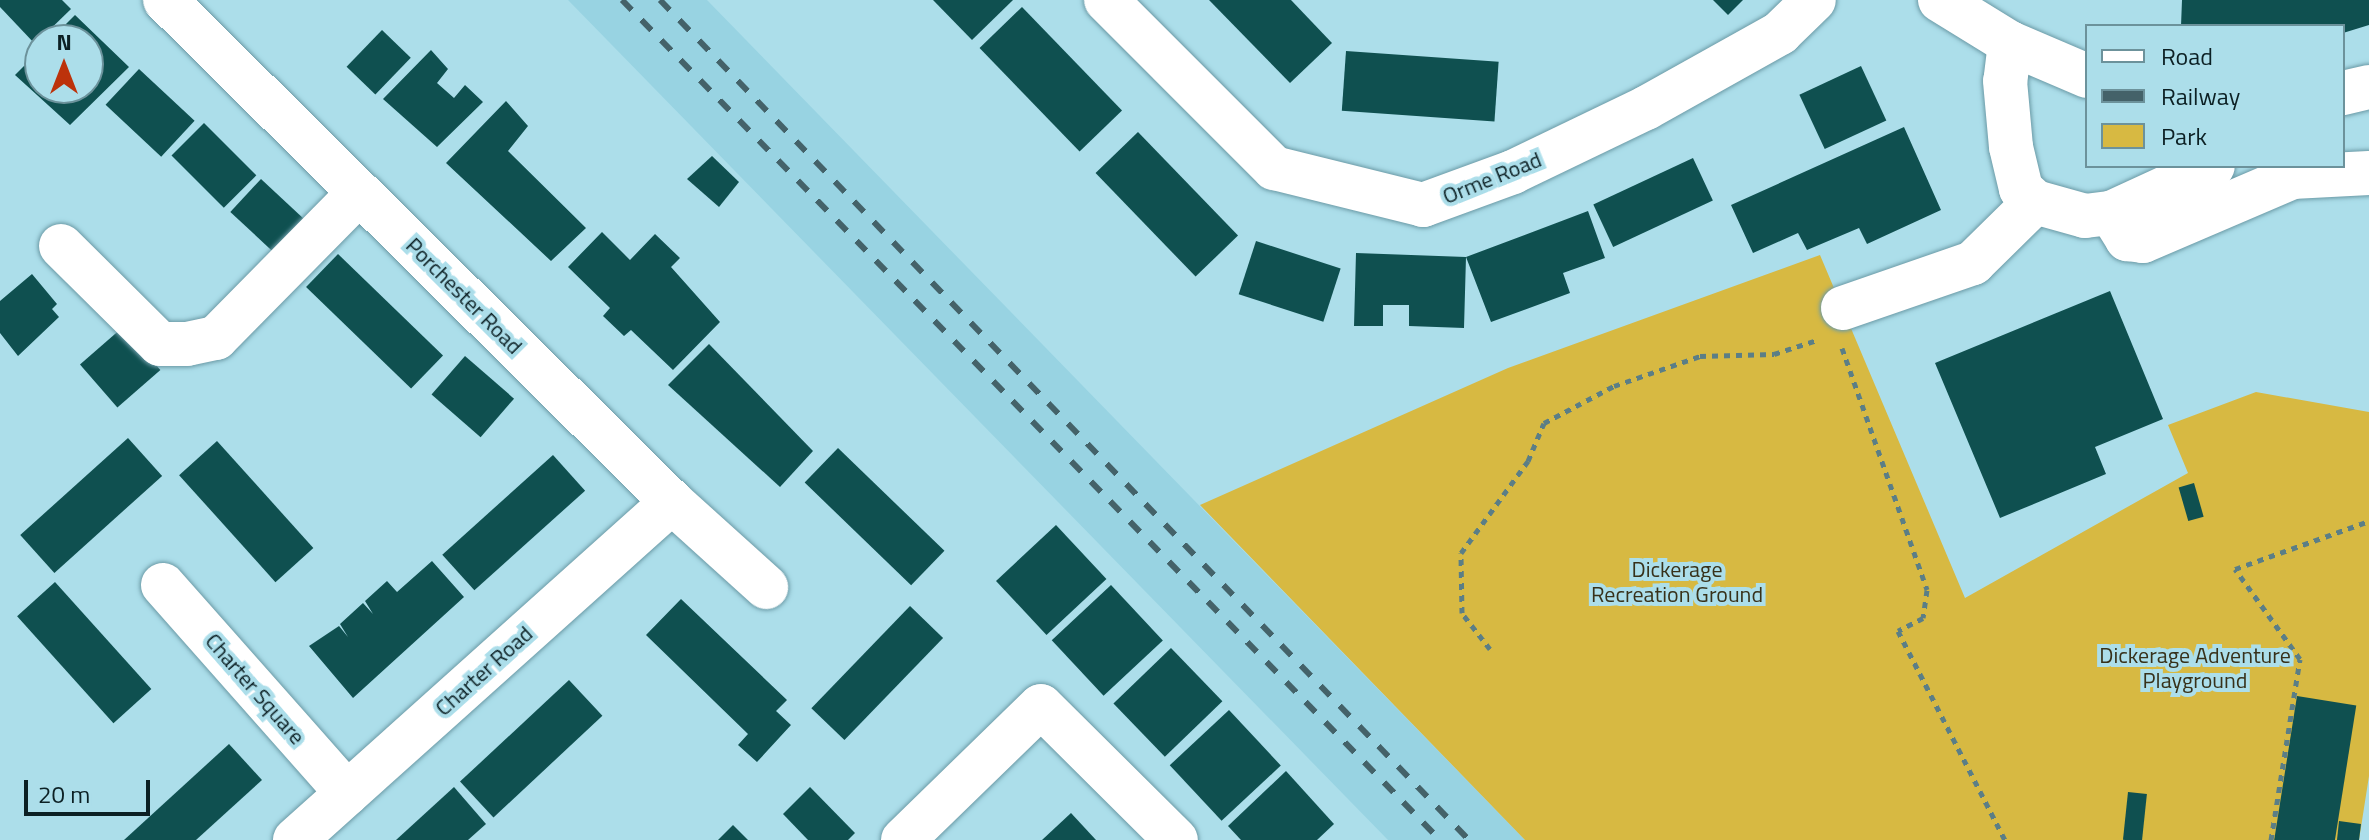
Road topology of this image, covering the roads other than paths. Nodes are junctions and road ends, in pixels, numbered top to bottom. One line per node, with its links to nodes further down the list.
1 (165, 0): 11 (street, Porchester Road)
2 (1106, 0): 3 (street, Orme Road)
3 (1814, 0)
4 (1940, 0): 5 (street)
5 (2010, 43): 6 (street); 12 (street)
6 (2085, 75)
7 (2369, 87): 8 (street)
8 (2345, 93)
9 (2209, 168): 13 (street)
10 (2369, 173): 13 (street)
11 (359, 193): 14 (street); 16 (street, Porchester Road)
12 (2035, 202): 13 (street); 15 (street)
13 (2111, 213)
14 (61, 246)
15 (1838, 312)
16 (672, 502): 18 (street, Porchester Road); 19 (street, Charter Road)
17 (163, 585): 19 (street, Charter Square)
18 (766, 587)
19 (347, 793): 20 (street, Charter Road)
20 (295, 840)
21 (903, 840): 22 (street)
22 (1176, 840)

